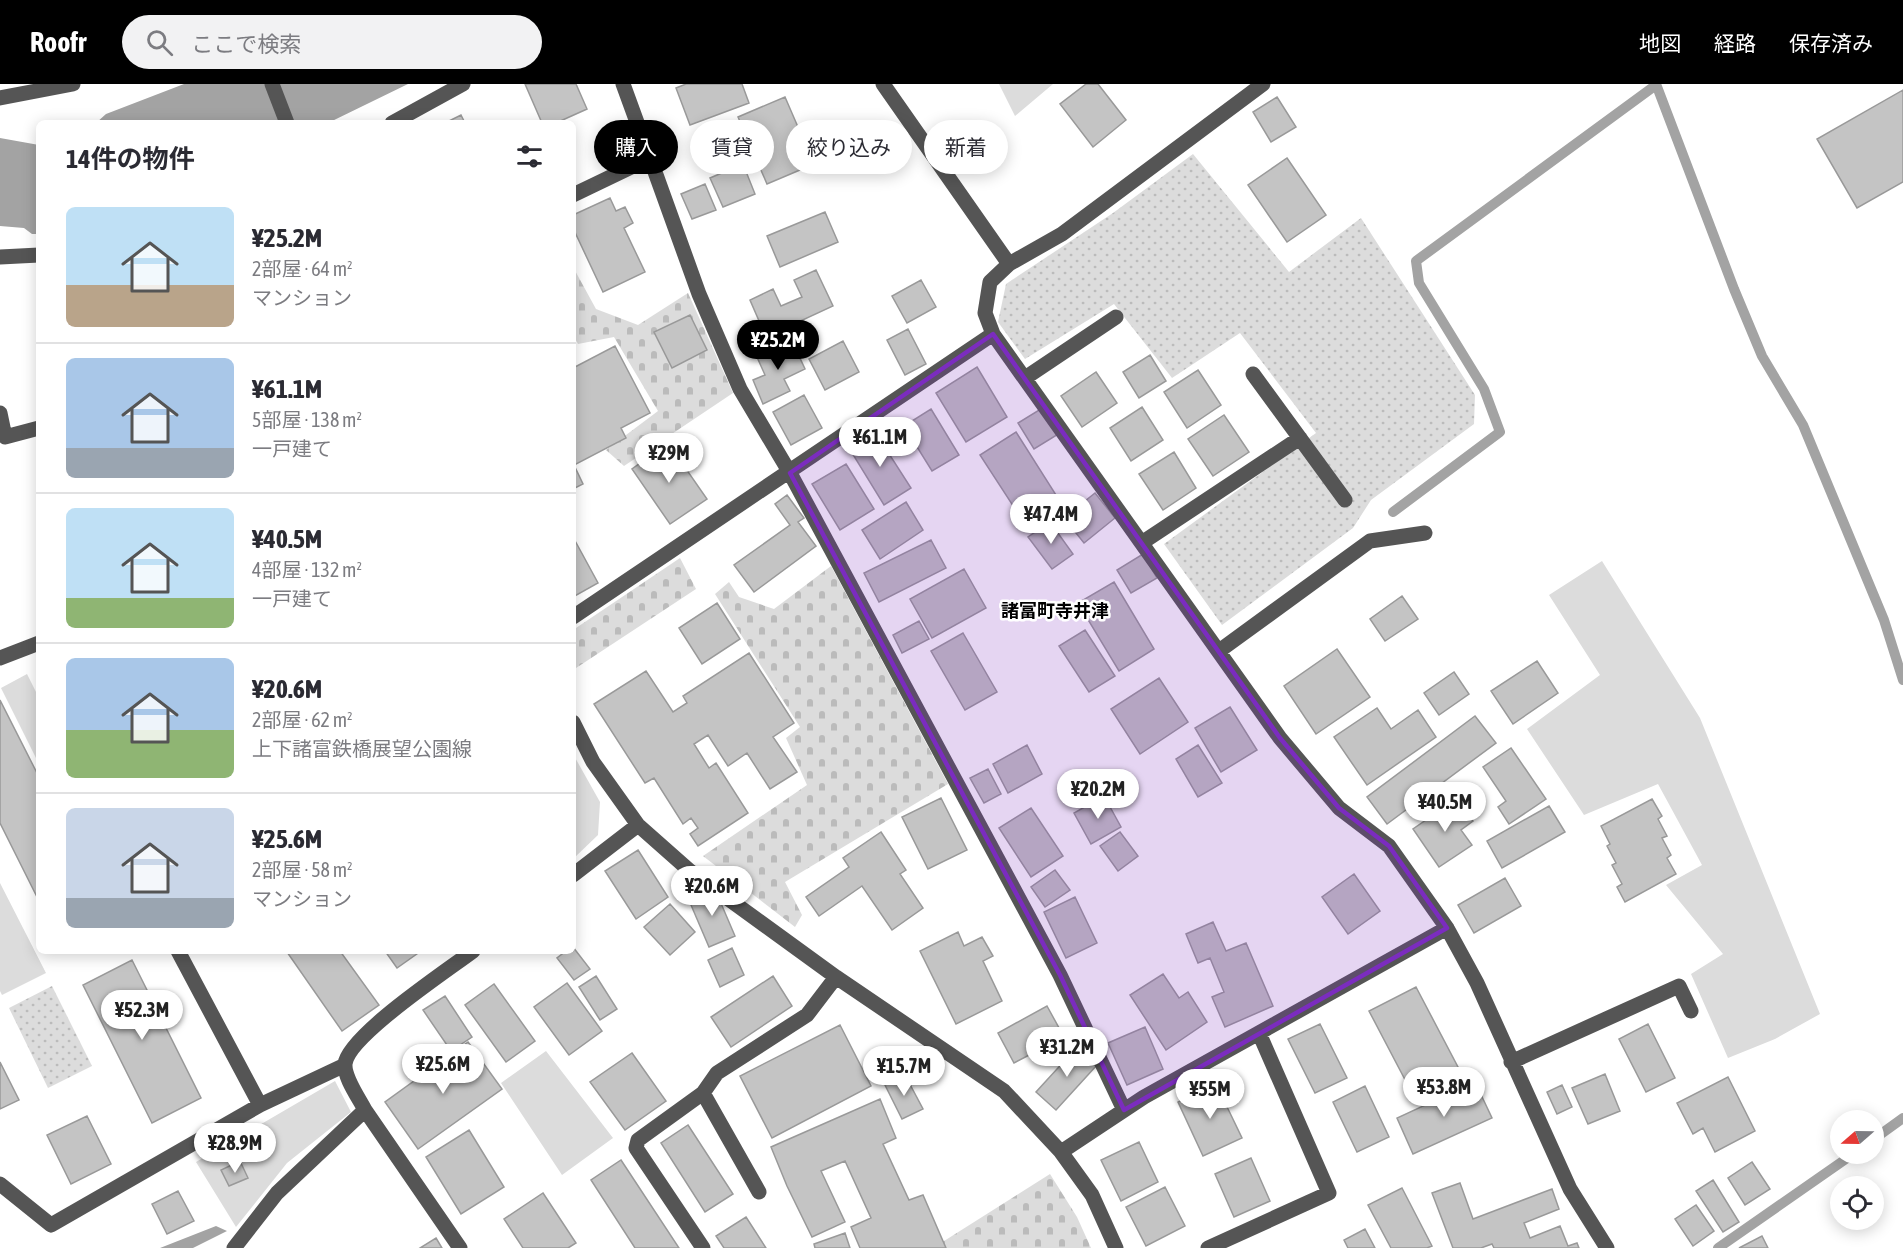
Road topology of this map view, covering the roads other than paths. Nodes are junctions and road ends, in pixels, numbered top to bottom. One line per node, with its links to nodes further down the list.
1 (73, 84): 7 (street)
2 (272, 84): 8 (street)
3 (463, 84): 9 (street)
4 (623, 84): 10 (street)
5 (884, 84): 16 (street)
6 (1263, 84): 16 (street)
7 (0, 99)
8 (286, 120)
9 (397, 120)
10 (636, 120)
11 (617, 174): 13 (street)
12 (656, 174): 24 (street)
13 (576, 194)
14 (36, 255): 15 (street)
15 (0, 257)
16 (1009, 264): 18 (street)
17 (1116, 317): 20 (street)
18 (993, 334): 20 (street); 24 (street)
19 (1253, 374): 23 (street)
20 (1025, 378): 27 (street)
21 (0, 413): 22 (street)
22 (36, 429)
23 (1300, 438): 25 (street); 27 (street)
24 (790, 473): 28 (street); 46 (street)
25 (1345, 500)
26 (1425, 533): 30 (street)
27 (1143, 542): 30 (street)
28 (576, 615)
29 (36, 645): 31 (street)
30 (1219, 651): 35 (street)
31 (0, 658)
32 (576, 728): 33 (street)
33 (638, 825): 34 (street); 38 (street)
34 (576, 873)
35 (1447, 928): 40 (street); 41 (street)
36 (180, 954): 44 (street)
37 (469, 954): 42 (street)
38 (836, 977): 43 (street); 47 (street)
39 (1691, 1011): 41 (street)
40 (1259, 1033): 46 (street); 54 (street)
41 (1511, 1062): 55 (street)
42 (345, 1065): 44 (street); 45 (street)
43 (703, 1093): 49 (street); 52 (street)
44 (260, 1105): 48 (street)
45 (365, 1110): 50 (street); 51 (street)
46 (1124, 1110): 47 (street)
47 (1061, 1152): 53 (street)
48 (0, 1184)
49 (759, 1192)
50 (234, 1248)
51 (460, 1248)
52 (703, 1248)
53 (1116, 1248)
54 (1208, 1248)
55 (1607, 1248)

